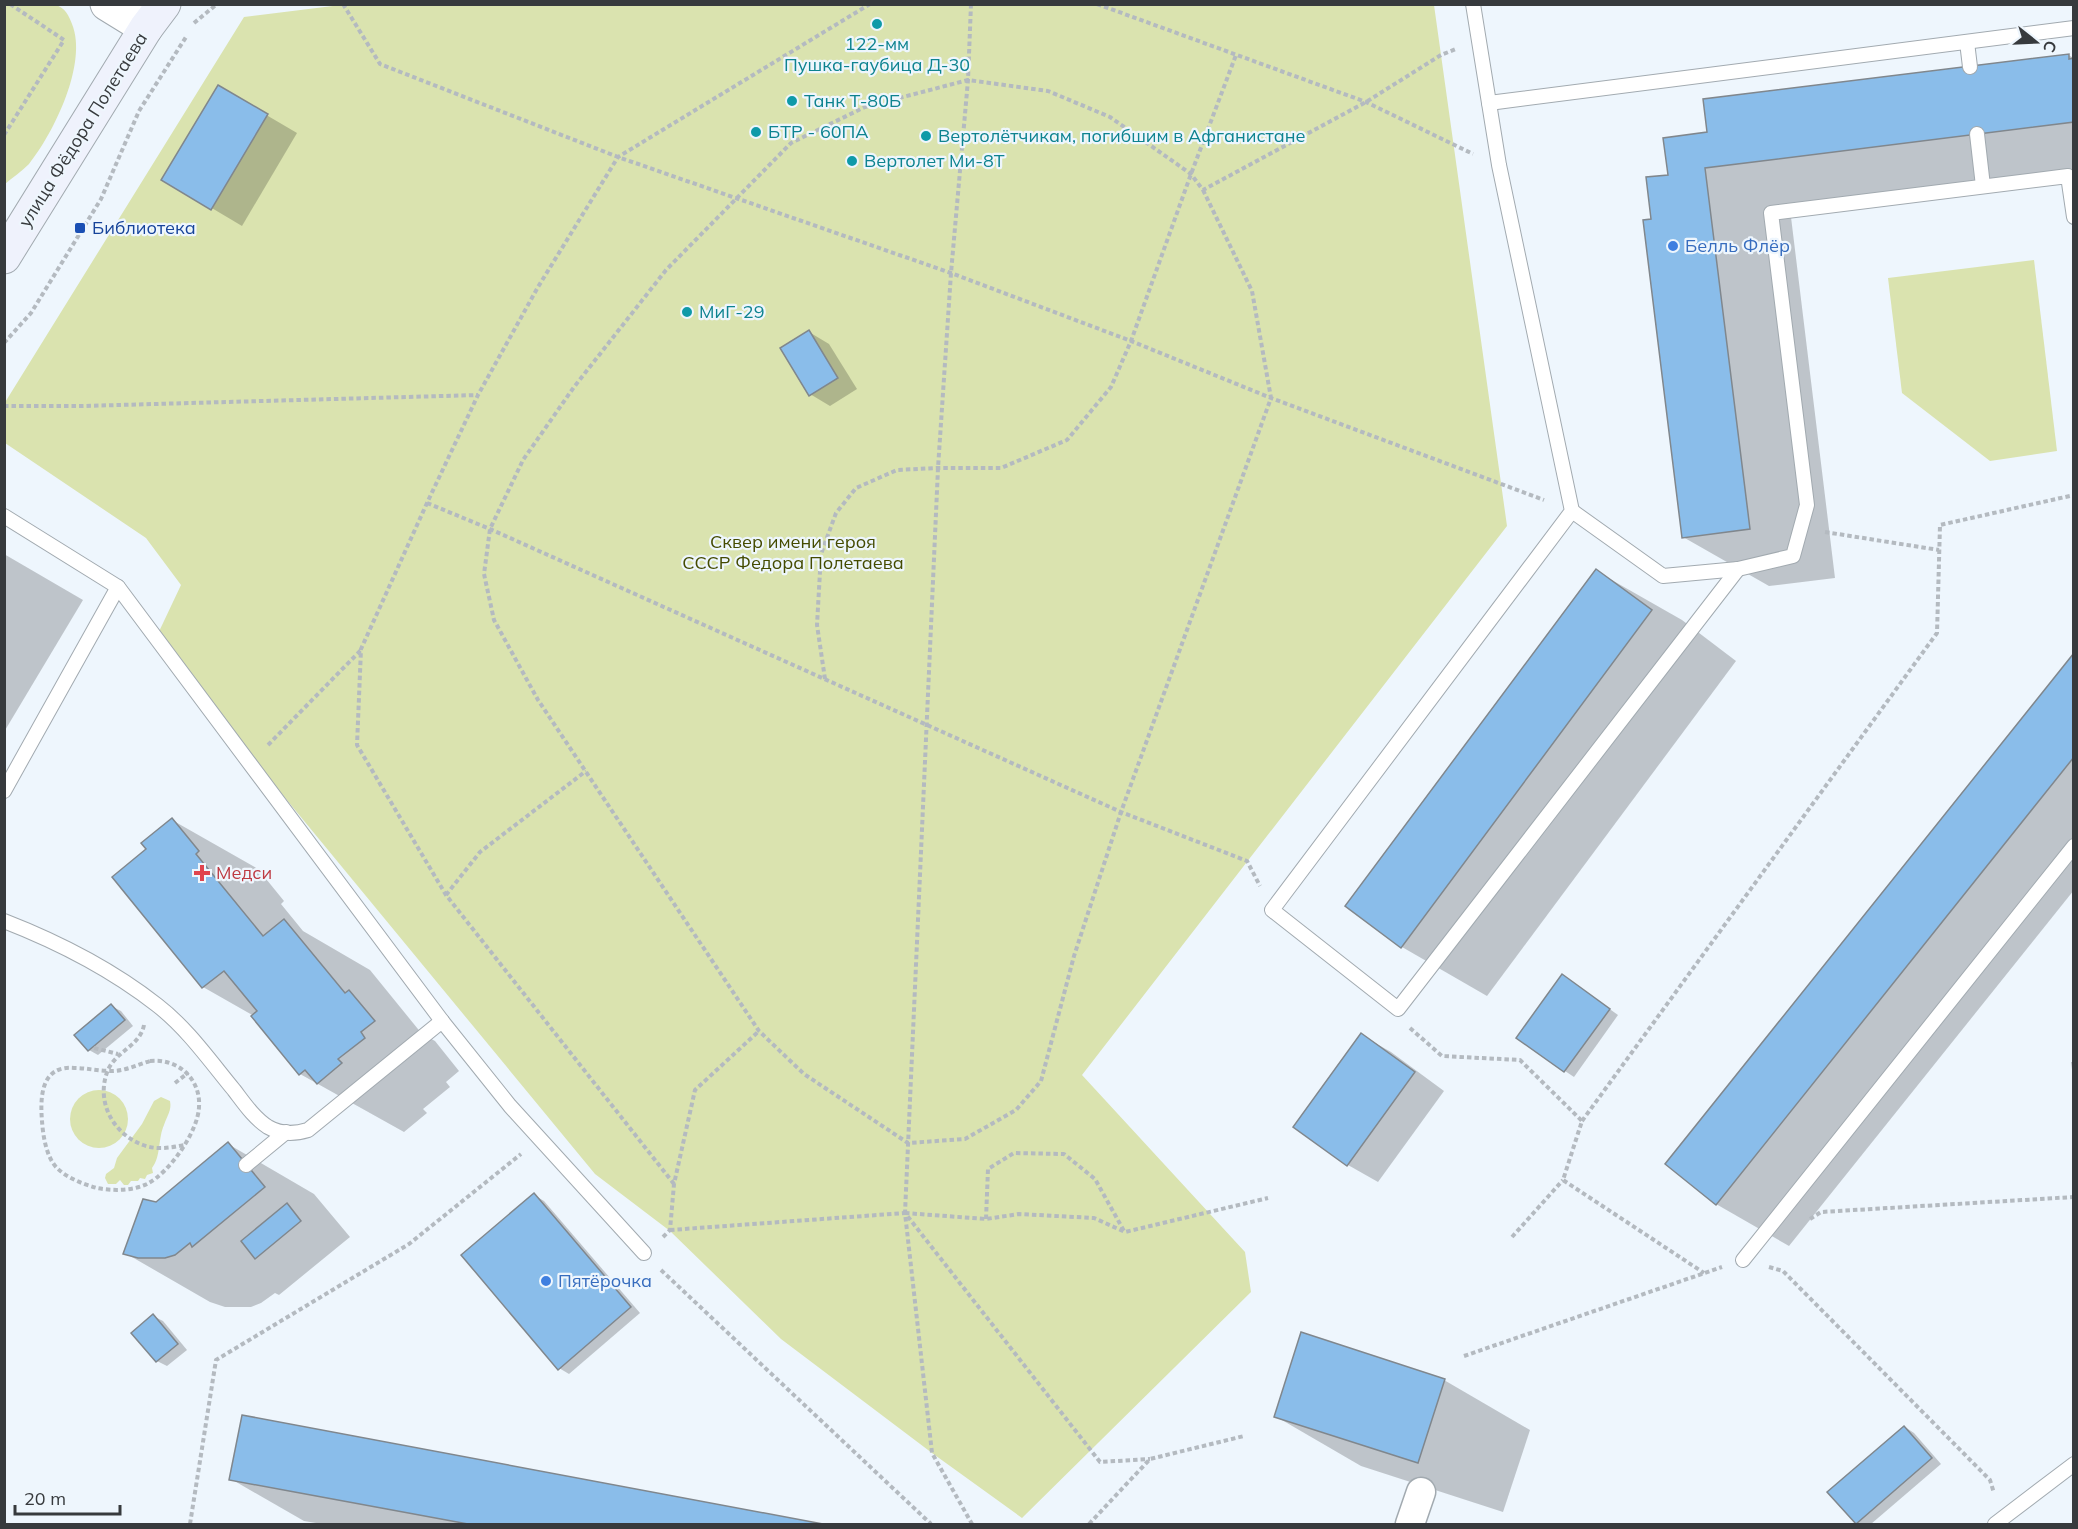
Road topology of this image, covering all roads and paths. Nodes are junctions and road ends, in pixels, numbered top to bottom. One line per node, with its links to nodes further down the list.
1 (10, 4): 19 (path)
2 (106, 4): 9 (street)
3 (217, 4): 30 (path)
4 (343, 4): 20 (path)
5 (870, 4): 20 (path)
6 (971, 4): 15 (path)
7 (1097, 4): 13 (path)
8 (1473, 4): 11 (lane)
9 (155, 16): 27 (main road, улица Фёдора Полетаева)
10 (2073, 28): 12 (lane)
11 (1479, 41): 16 (path); 17 (lane)
12 (1967, 42): 14 (lane); 17 (lane)
13 (1236, 55): 16 (path); 22 (path)
14 (1970, 66)
15 (968, 80): 22 (path); 25 (path); 28 (path)
16 (1366, 102): 21 (path); 24 (path)
17 (1489, 103): 21 (lane)
18 (1977, 134): 23 (lane)
19 (4, 135)
20 (618, 157): 25 (path); 31 (path)
21 (1498, 165): 37 (lane)
22 (1191, 174): 24 (path); 29 (path)
23 (1983, 186): 26 (lane); 39 (lane)
24 (1203, 190): 32 (path)
25 (735, 199): 28 (path); 40 (path)
26 (2073, 217)
27 (4, 257)
28 (951, 273): 29 (path); 34 (path)
29 (1131, 341): 32 (path); 34 (path)
30 (4, 343)
31 (478, 395): 33 (path); 36 (path)
32 (1271, 398): 37 (path); 50 (path)
33 (4, 406)
34 (938, 468): 45 (path); 46 (path)
35 (2073, 495): 41 (path)
36 (426, 504): 40 (path); 44 (path)
37 (1572, 511): 42 (lane); 53 (lane)
38 (4, 516): 43 (lane)
39 (1800, 528): 41 (path); 42 (lane)
40 (490, 529): 45 (path); 48 (path)
41 (1940, 550): 62 (path)
42 (1738, 569): 53 (lane)
43 (118, 587): 49 (lane); 56 (lane)
44 (361, 649): 47 (path); 52 (path)
45 (825, 679): 46 (path)
46 (927, 724): 50 (path); 65 (path)
47 (262, 751)
48 (586, 771): 52 (path); 58 (path)
49 (4, 791)
50 (1121, 812): 53 (path); 65 (path)
51 (2073, 846): 77 (lane)
52 (446, 895): 69 (path)
53 (1272, 910)
54 (4, 921): 55 (lane)
55 (148, 998): 60 (path); 63 (lane)
56 (442, 1021): 63 (lane); 64 (lane)
57 (1406, 1025): 62 (path)
58 (759, 1031): 65 (path); 69 (path)
59 (94, 1048): 60 (path)
60 (119, 1054): 61 (path)
61 (108, 1071): 66 (path); 66 (path); 66 (path)
62 (1582, 1121): 68 (path)
63 (286, 1132): 67 (lane)
64 (540, 1138): 76 (lane); 84 (path)
65 (908, 1143): 71 (path)
66 (184, 1145)
67 (246, 1165)
68 (1563, 1180): 75 (path); 78 (path)
69 (674, 1184): 73 (path)
70 (1268, 1198): 74 (path)
71 (905, 1213): 72 (path); 73 (path); 80 (path); 86 (path)
72 (986, 1219): 74 (path); 74 (path)
73 (670, 1230): 76 (path)
74 (1125, 1232)
75 (1512, 1237)
76 (644, 1253): 85 (path)
77 (1743, 1260): 83 (path)
78 (1704, 1273)
79 (1244, 1436): 80 (path)
80 (1150, 1459): 87 (path)
81 (2073, 1464): 83 (lane)
82 (1421, 1492): 88 (street)
83 (1998, 1522)
84 (189, 1524)
85 (931, 1524)
86 (972, 1524)
87 (1089, 1524)
88 (1410, 1524)

